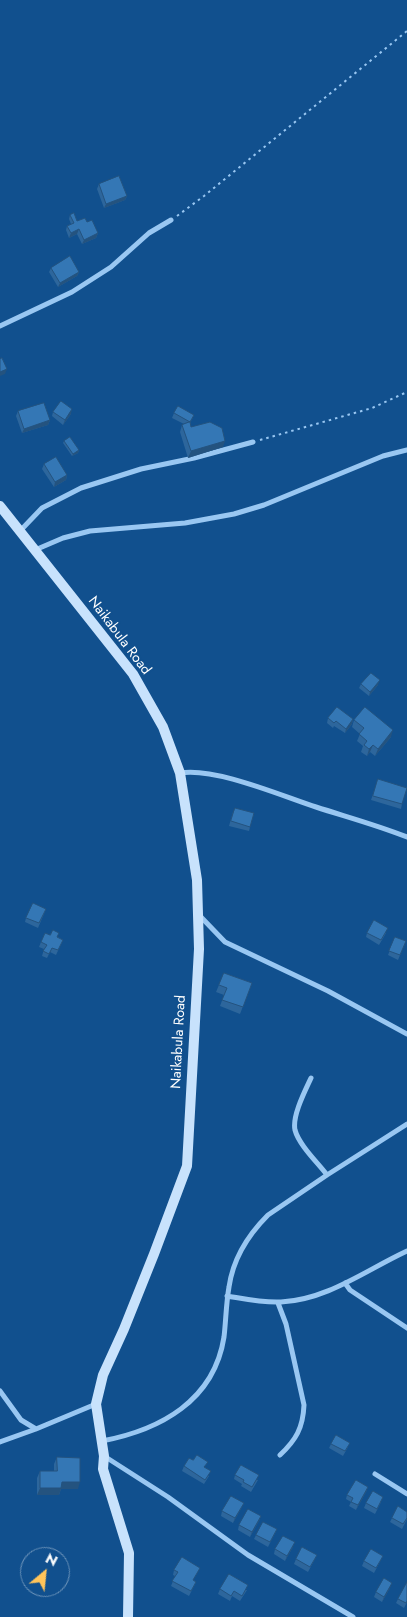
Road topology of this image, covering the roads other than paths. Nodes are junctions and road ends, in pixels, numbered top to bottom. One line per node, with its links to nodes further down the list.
1 (171, 220): 2 (street)
2 (0, 326)
3 (253, 442): 6 (street)
4 (407, 450): 7 (street)
5 (0, 506): 6 (street, Naikabula Road)
6 (20, 531): 7 (street, Naikabula Road)
7 (35, 550): 8 (street, Naikabula Road)
8 (180, 773): 9 (street); 10 (street, Naikabula Road)
9 (407, 837)
10 (198, 914): 11 (street); 21 (street, Naikabula Road)
11 (407, 1034)
12 (311, 1078): 14 (street)
13 (407, 1124): 14 (street)
14 (327, 1174): 17 (street)
15 (407, 1251): 16 (street)
16 (345, 1284): 18 (street); 19 (street)
17 (228, 1296): 18 (street); 23 (street)
18 (278, 1303): 25 (street)
19 (407, 1328)
20 (0, 1391): 22 (street)
21 (96, 1404): 22 (street); 23 (street, Naikabula Road)
22 (36, 1429): 24 (street)
23 (102, 1441): 26 (street, Naikabula Road)
24 (0, 1442)
25 (280, 1455)
26 (104, 1456): 29 (street, Naikabula Road); 30 (street)
27 (375, 1474): 28 (street)
28 (407, 1494)
29 (128, 1617)
30 (353, 1617)

